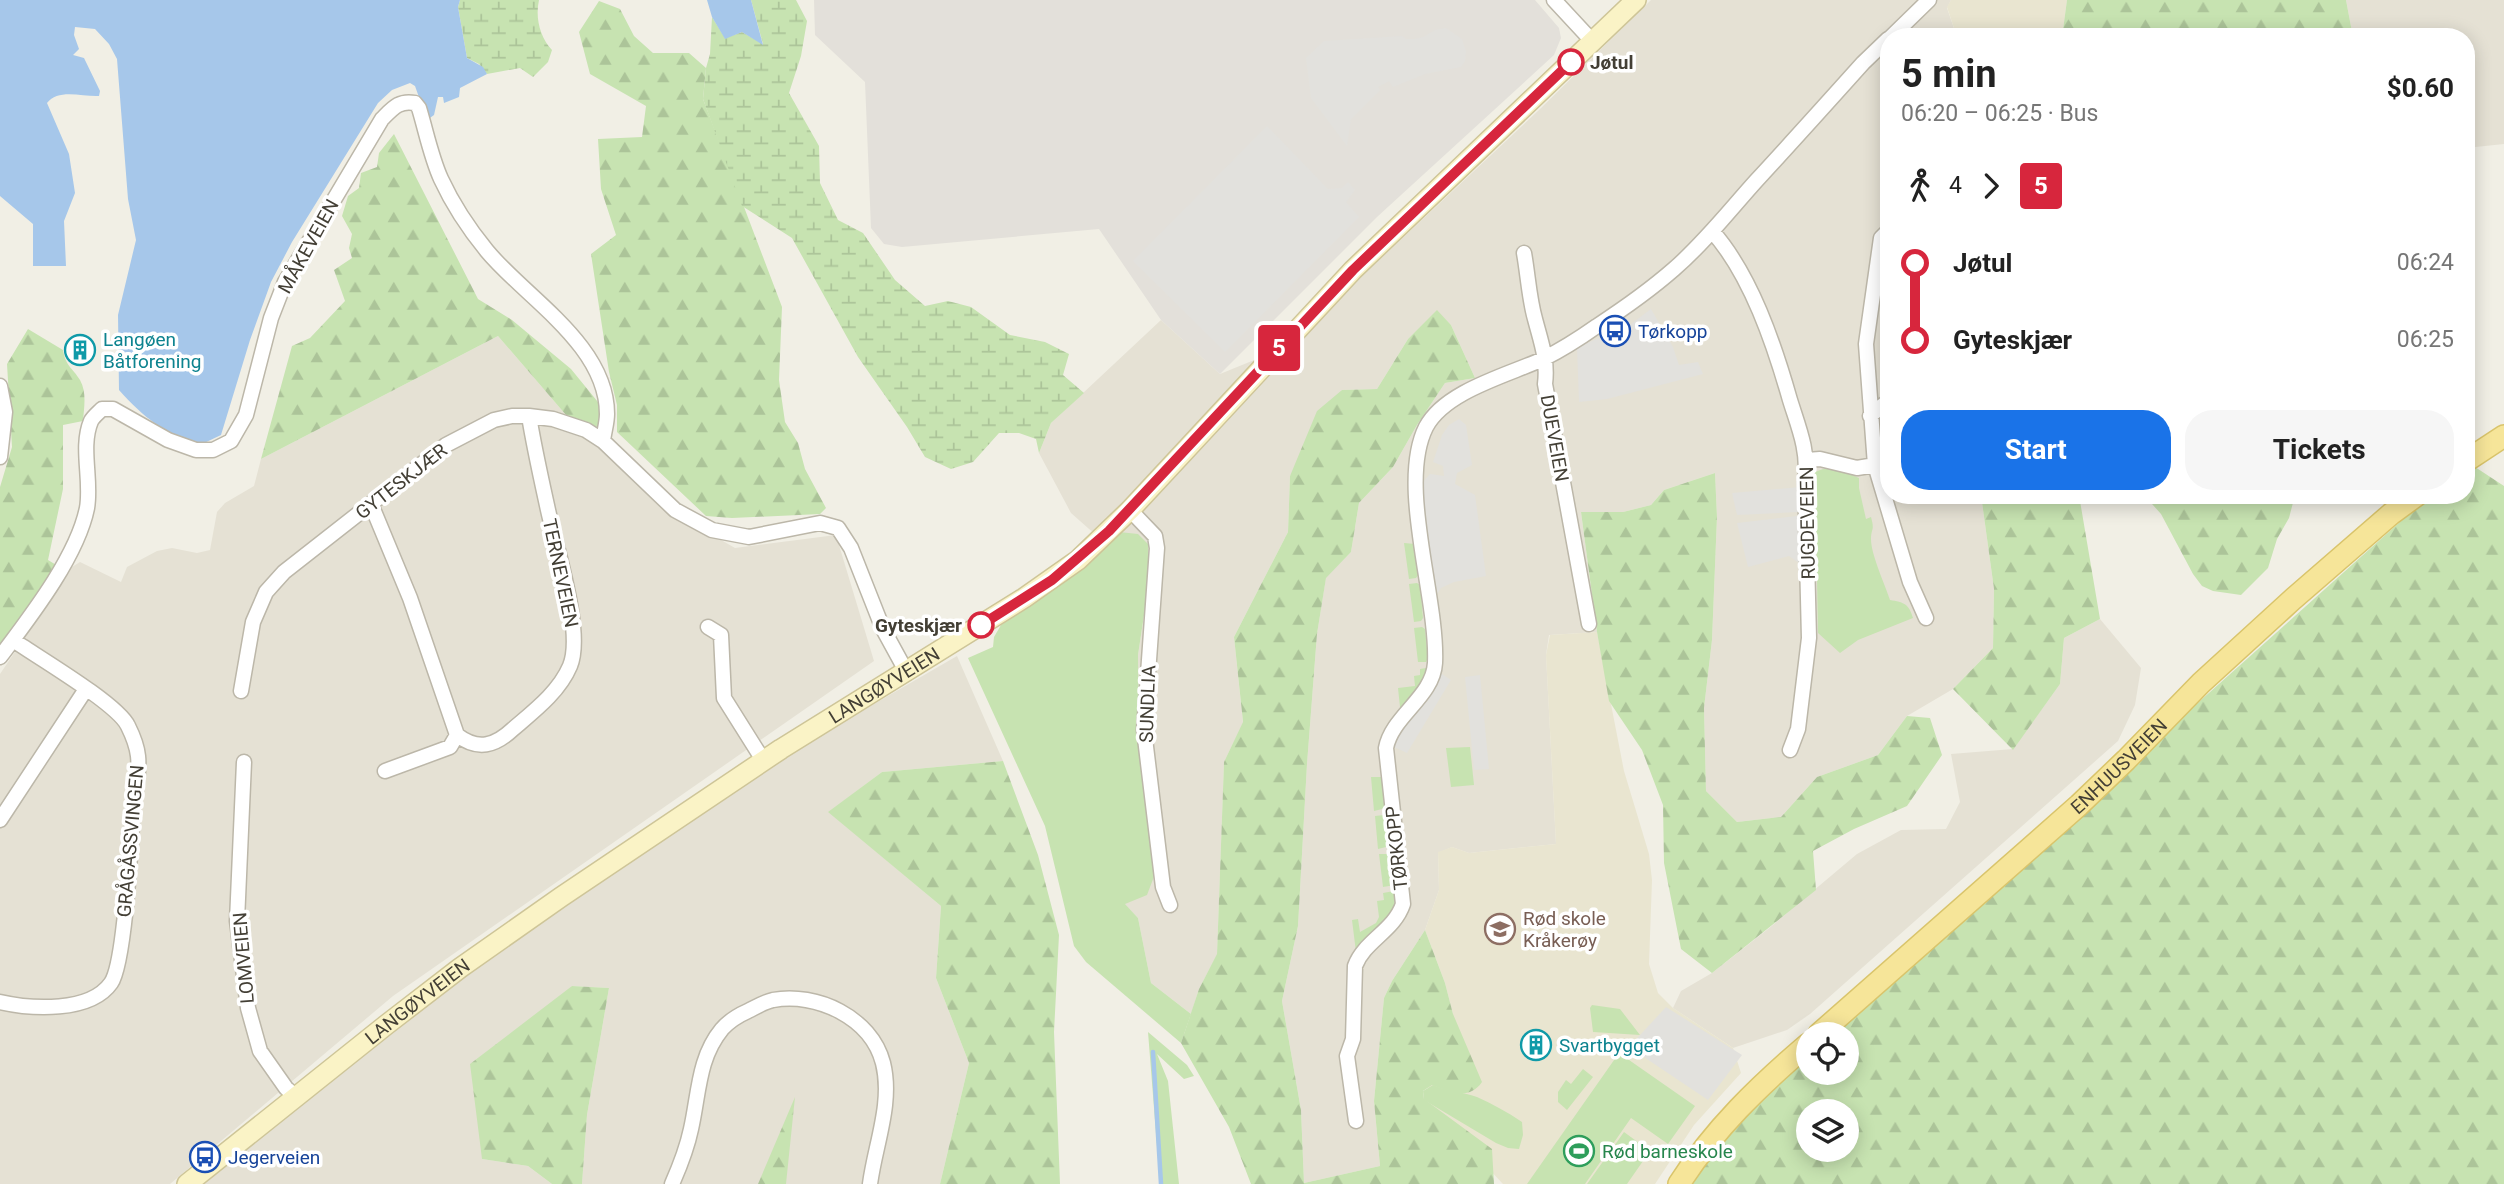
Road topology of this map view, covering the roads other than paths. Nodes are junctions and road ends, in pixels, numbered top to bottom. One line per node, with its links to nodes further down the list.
1 (1554, 0): 5 (street)
2 (1636, 0): 5 (main road, LANGØYVEIEN)
3 (1929, 0): 4 (street, TØRKOPP)
4 (1900, 28)
5 (1593, 42): 25 (main road, LANGØYVEIEN)
6 (1880, 47): 7 (street, TØRKOPP)
7 (1712, 231): 10 (street, TØRKOPP); 19 (street, RUGDEVEIEN)
8 (1880, 245): 14 (street)
9 (1524, 253): 10 (street, DUEVEIEN)
10 (1545, 358): 27 (street, DUEVEIEN); 45 (street, TØRKOPP)
11 (0, 386): 18 (street)
12 (1880, 408): 14 (street)
13 (529, 416): 16 (street, GYTESKJÆR); 22 (street, GYTESKJÆR); 34 (street, TERNEVEIEN)
14 (1870, 416): 20 (street)
15 (2504, 436): 17 (main road)
16 (603, 441): 29 (street, MÅKEVEIEN); 31 (street, GYTESKJÆR)
17 (2475, 455)
18 (0, 457)
19 (1807, 460): 20 (street); 35 (street, RUGDEVEIEN)
20 (1875, 465): 21 (street)
21 (1880, 482)
22 (371, 504): 33 (street, GYTESKJÆR); 34 (street)
23 (1887, 504): 26 (street)
24 (2405, 504): 42 (main road, ENHUUSVEIEN)
25 (1130, 510): 31 (main road, LANGØYVEIEN); 40 (street, SUNDLIA)
26 (1926, 618)
27 (1589, 624)
28 (708, 627): 36 (street)
29 (13, 640): 30 (street, MÅKEVEIEN); 32 (street, GRÅGÅSSVINGEN)
30 (0, 657)
31 (906, 671): 36 (main road, LANGØYVEIEN)
32 (86, 689): 39 (street); 41 (street, GRÅGÅSSVINGEN)
33 (241, 691)
34 (457, 735): 38 (street)
35 (1790, 750)
36 (763, 760): 44 (main road, LANGØYVEIEN)
37 (244, 762): 44 (street, LOMVEIEN)
38 (385, 771)
39 (0, 821)
40 (1170, 905)
41 (0, 1002)
42 (1833, 1022)
43 (1796, 1055): 49 (main road)
44 (296, 1097): 46 (main road, LANGØYVEIEN)
45 (1356, 1121)
46 (187, 1184)
47 (672, 1184): 48 (street)
48 (870, 1184)
49 (1679, 1184)

